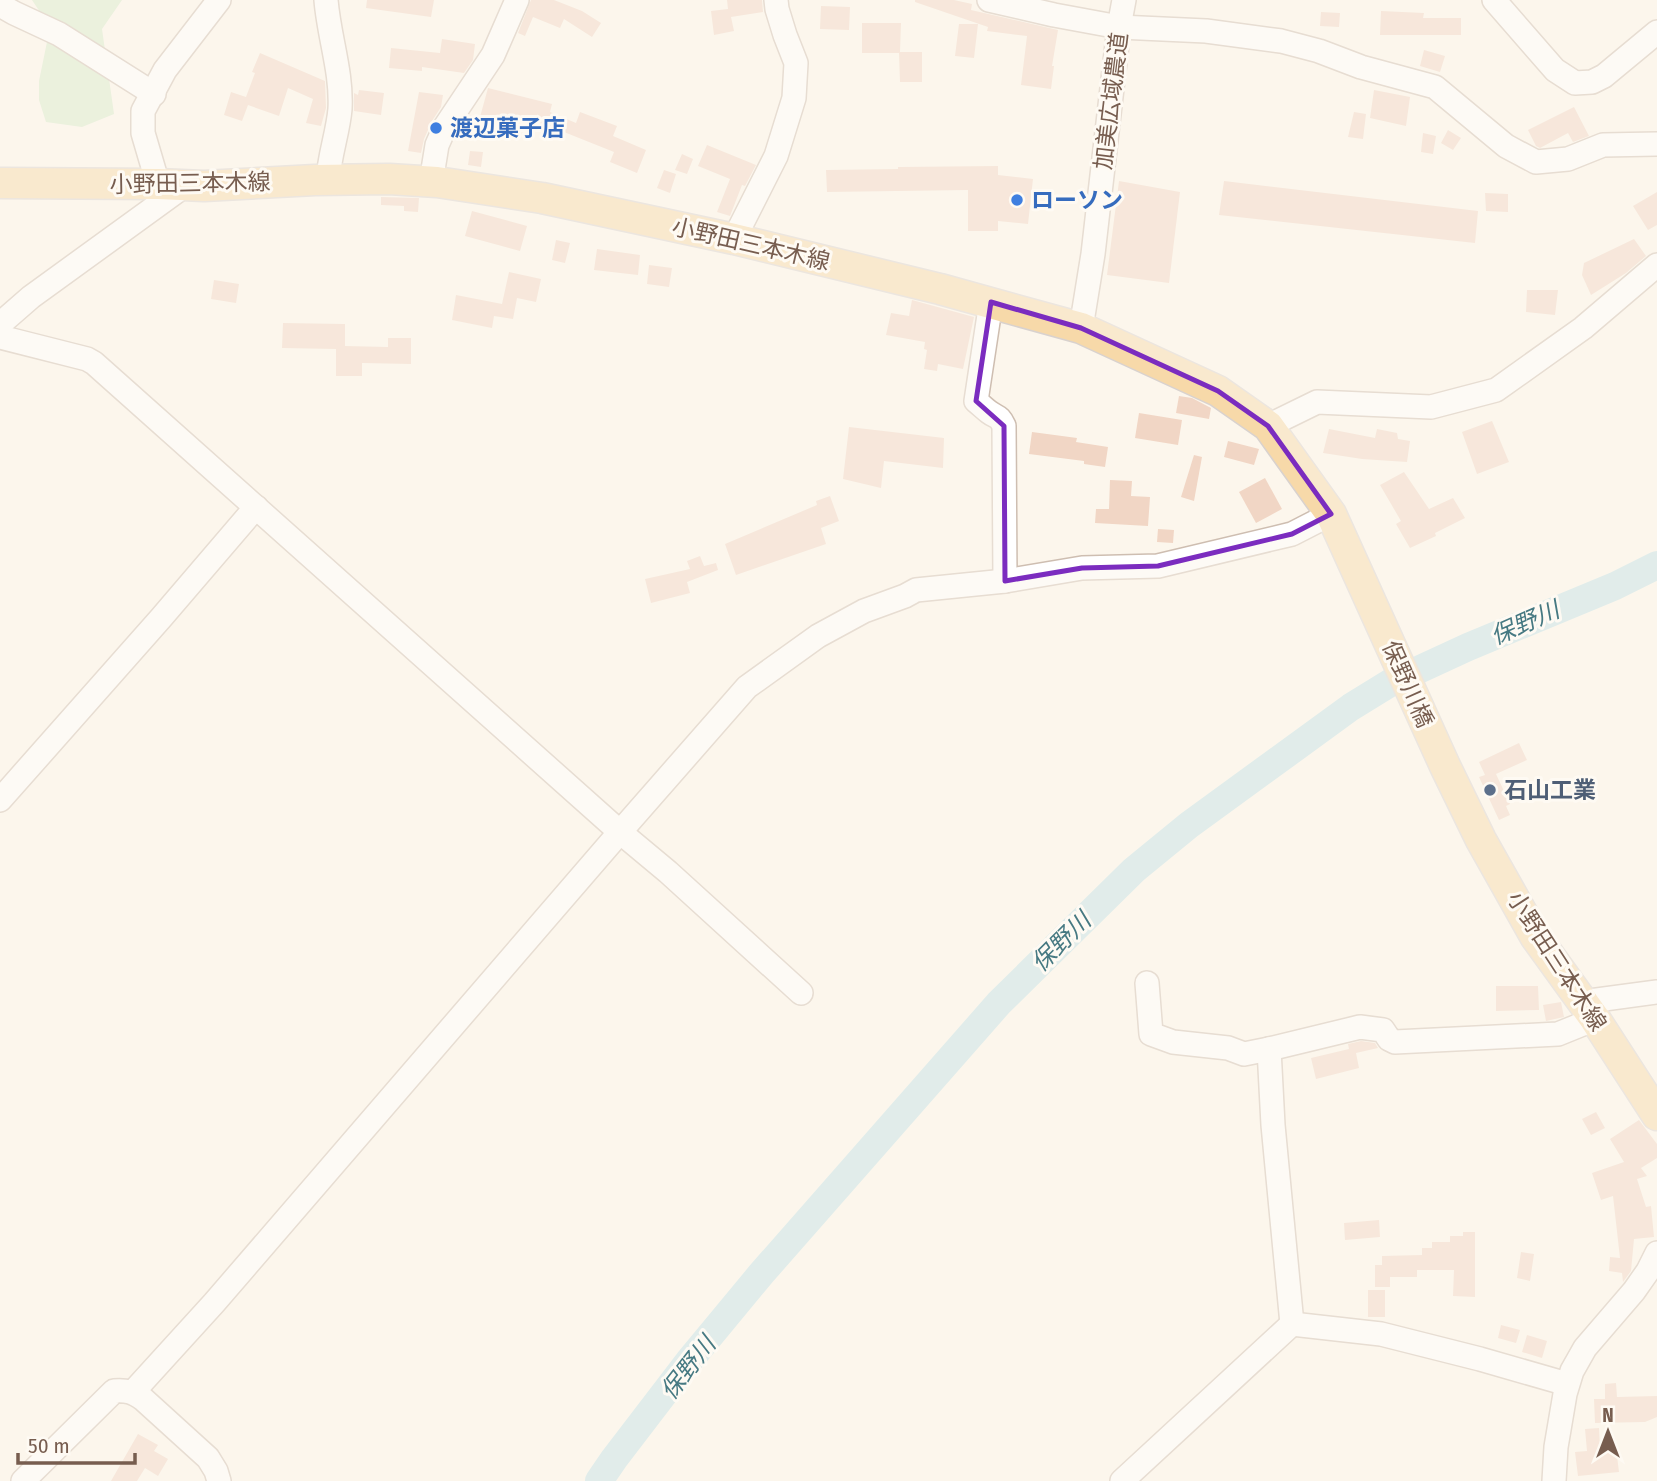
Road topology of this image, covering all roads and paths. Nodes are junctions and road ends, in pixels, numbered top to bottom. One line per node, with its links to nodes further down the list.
1 (219, 0): 11 (street)
2 (326, 0): 13 (street)
3 (517, 0): 14 (street)
4 (776, 0): 17 (street)
5 (989, 0): 9 (street)
6 (1124, 0): 9 (street, 加美広域農道)
7 (1494, 0): 10 (street)
8 (0, 5): 11 (street)
9 (1119, 26): 12 (street); 21 (street, 加美広域農道)
10 (1657, 32)
11 (154, 94): 16 (street)
12 (1657, 144)
13 (328, 180): 14 (main road, 小野田三本木線); 16 (main road, 小野田三本木線)
14 (430, 182): 17 (main road, 小野田三本木線)
15 (0, 184): 16 (main road, 小野田三本木線)
16 (171, 185): 20 (street)
17 (734, 239): 19 (main road, 小野田三本木線)
18 (1657, 265): 23 (street)
19 (991, 302): 21 (main road, 小野田三本木線); 26 (street)
20 (0, 324)
21 (1081, 328): 23 (main road, 小野田三本木線)
22 (0, 337): 24 (street)
23 (1268, 426): 25 (main road, 小野田三本木線)
24 (256, 507): 29 (street); 30 (street)
25 (1331, 514): 26 (street); 27 (main road, 小野田三本木線)
26 (1005, 581): 30 (street)
27 (1371, 601): 28 (main road, 保野川橋)
28 (1446, 766): 34 (main road, 小野田三本木線)
29 (0, 800)
30 (620, 832): 33 (street); 40 (street)
31 (1147, 983): 35 (street)
32 (1657, 992): 34 (street)
33 (801, 993)
34 (1589, 1011): 35 (street); 36 (main road, 小野田三本木線)
35 (1269, 1049): 38 (street)
36 (1657, 1115)
37 (1657, 1252): 39 (street)
38 (1292, 1324): 39 (street); 43 (street)
39 (1567, 1384): 44 (street)
40 (133, 1392): 41 (street); 42 (street)
41 (23, 1481)
42 (219, 1481)
43 (1122, 1481)
44 (1554, 1481)

